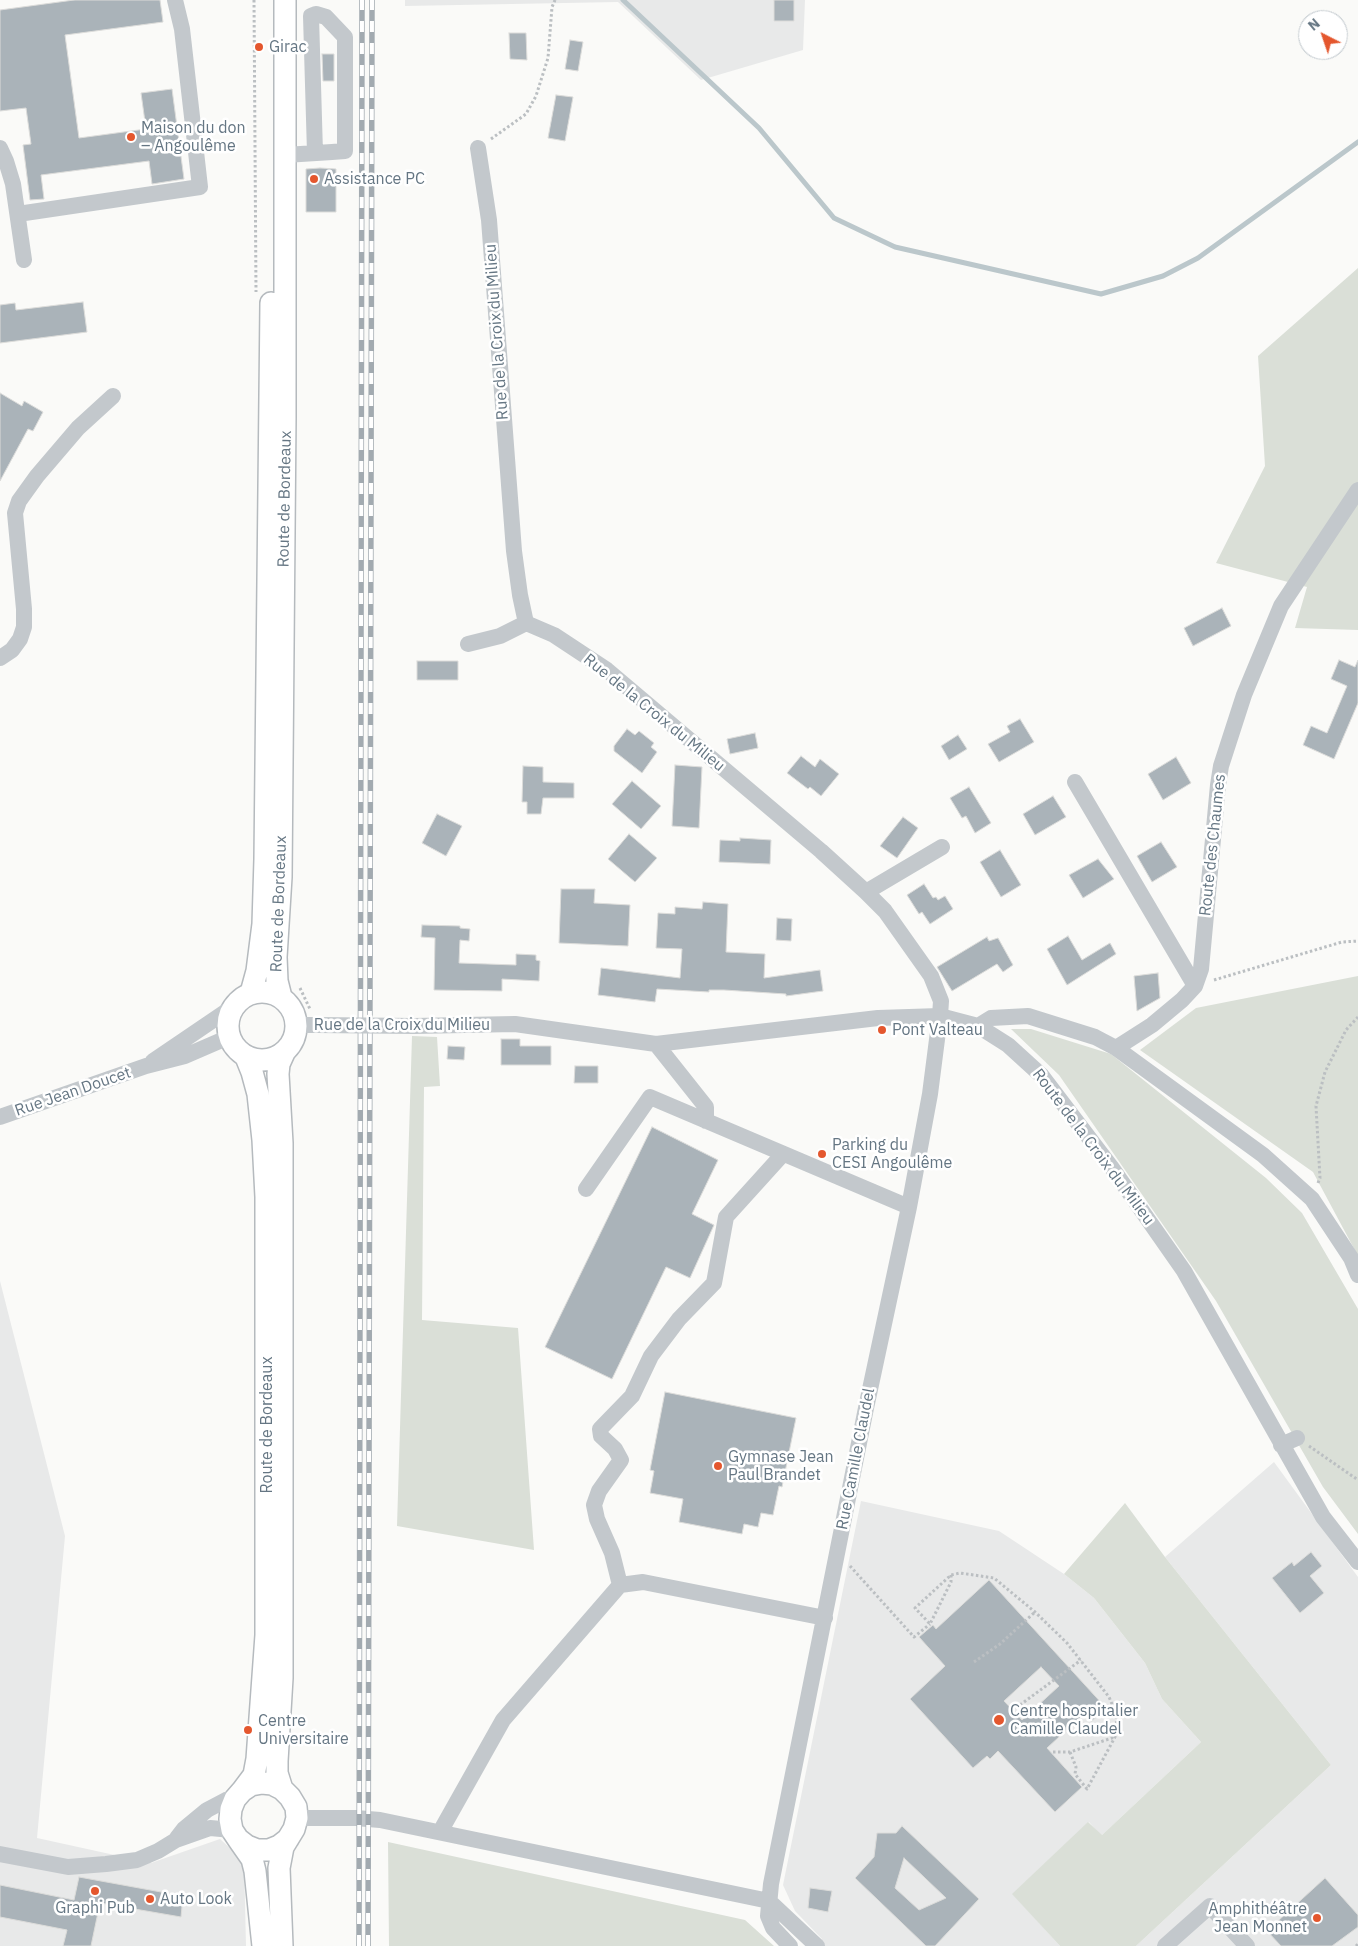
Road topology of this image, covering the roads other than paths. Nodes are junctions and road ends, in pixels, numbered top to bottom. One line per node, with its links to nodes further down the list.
1 (175, 0): 8 (street)
2 (272, 0): 19 (main road, Route de Bordeaux)
3 (285, 0): 7 (main road, Route de Bordeaux)
4 (0, 148): 8 (street)
5 (478, 148): 12 (street, Rue de la Croix du Milieu)
6 (315, 153): 6 (street); 7 (street)
7 (285, 155): 20 (main road, Route de Bordeaux)
8 (18, 214): 9 (street)
9 (24, 260)
10 (113, 396): 14 (street)
11 (1358, 490): 18 (street, Route des Chaumes)
12 (526, 623): 13 (street); 17 (street, Rue de la Croix du Milieu)
13 (468, 644)
14 (0, 658)
15 (1075, 782): 18 (street)
16 (942, 847): 17 (street)
17 (866, 892): 22 (street, Rue de la Croix du Milieu)
18 (1195, 986): 27 (street, Route des Chaumes)
19 (251, 993): 20 (main road); 21 (main road)
20 (281, 997): 23 (main road)
21 (234, 1006): 25 (main road); 30 (street, Rue Jean Doucet)
22 (940, 1016): 24 (street, Route de la Croix du Milieu); 26 (street, Route de la Croix du Milieu); 35 (street, Rue Camille Claudel)
23 (307, 1025): 26 (street, Rue de la Croix du Milieu, bridge); 28 (main road)
24 (978, 1026): 27 (street); 38 (street, Route de la Croix du Milieu)
25 (230, 1041): 29 (main road); 30 (street, Rue Jean Doucet)
26 (656, 1044): 32 (street)
27 (1116, 1048): 36 (street)
28 (284, 1053): 29 (main road); 42 (main road, Route de Bordeaux)
29 (246, 1057): 43 (main road, Route de Bordeaux)
30 (146, 1066): 31 (street, Rue Jean Doucet)
31 (0, 1117)
32 (706, 1121): 33 (street); 34 (street)
33 (783, 1154): 35 (street); 40 (street)
34 (586, 1189)
35 (909, 1207): 41 (street, Rue Camille Claudel)
36 (1358, 1275)
37 (1297, 1438): 38 (street)
38 (1281, 1445): 39 (street, Route de la Croix du Milieu)
39 (1358, 1562)
40 (620, 1585): 41 (street); 45 (street)
41 (825, 1618): 50 (street, Rue Camille Claudel)
42 (282, 1789): 43 (main road); 44 (main road)
43 (238, 1795): 46 (main road); 48 (street)
44 (297, 1818): 45 (street); 47 (main road)
45 (440, 1832): 50 (street)
46 (235, 1834): 47 (main road); 48 (street); 51 (main road)
47 (288, 1839): 52 (main road)
48 (176, 1840): 49 (street)
49 (0, 1854)
50 (769, 1901): 53 (street, Rue Camille Claudel); 54 (street)
51 (263, 1946)
52 (282, 1946)
53 (790, 1946)
54 (817, 1946)
55 (1166, 1946): 56 (street)
56 (1247, 1946)

